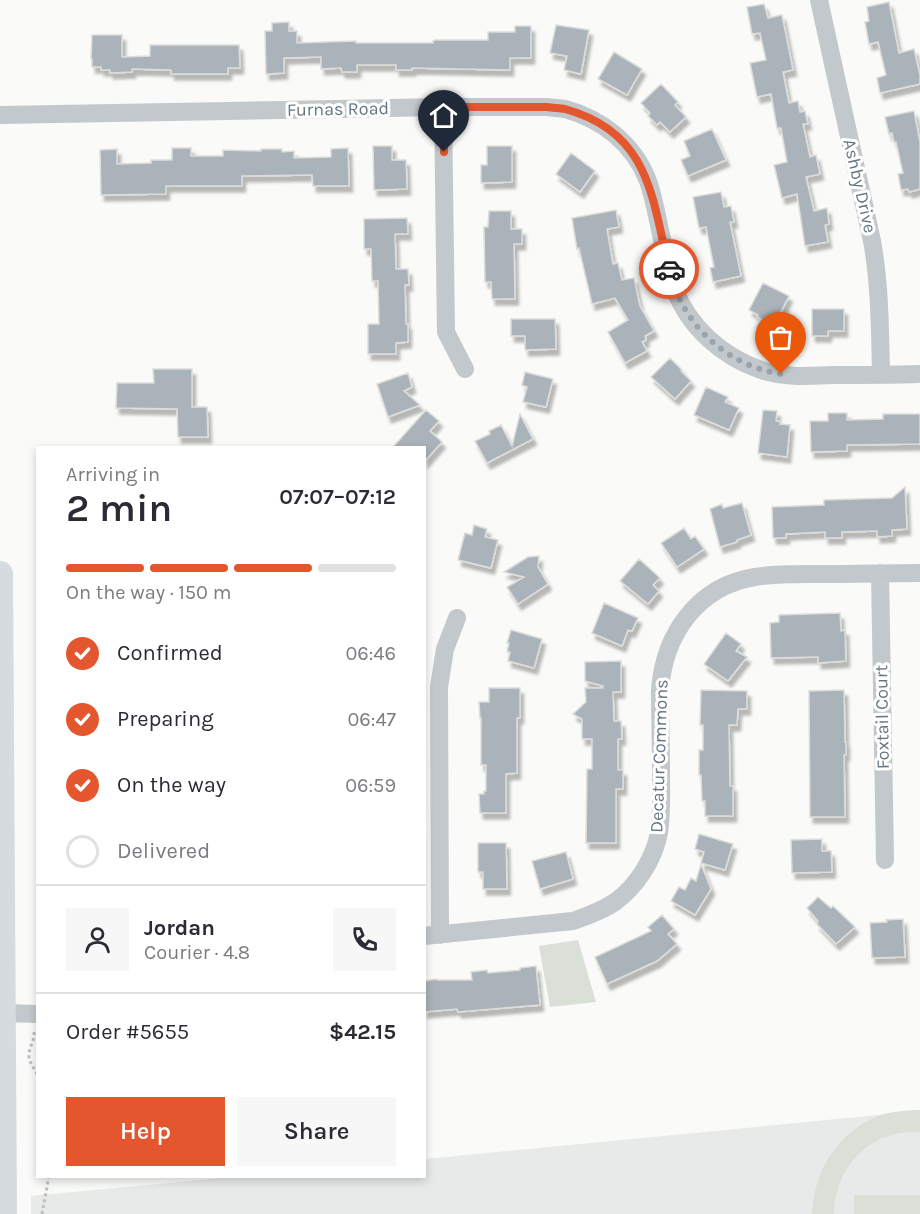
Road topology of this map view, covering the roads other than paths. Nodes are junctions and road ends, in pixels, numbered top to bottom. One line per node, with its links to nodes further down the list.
1 (819, 0): 6 (street, Ashby Drive)
2 (443, 107): 3 (street, Furnas Road); 4 (street); 6 (street, Furnas Road)
3 (0, 116)
4 (465, 369)
5 (920, 374): 6 (street, Furnas Road)
6 (881, 375)
7 (880, 573): 8 (street, Decatur Commons); 11 (street, Foxtail Court); 12 (street, Decatur Commons)
8 (920, 573)
9 (0, 574): 13 (main road)
10 (457, 618): 12 (street)
11 (885, 860)
12 (432, 935)
13 (2, 1013): 14 (street); 15 (main road)
14 (36, 1014)
15 (4, 1214)

